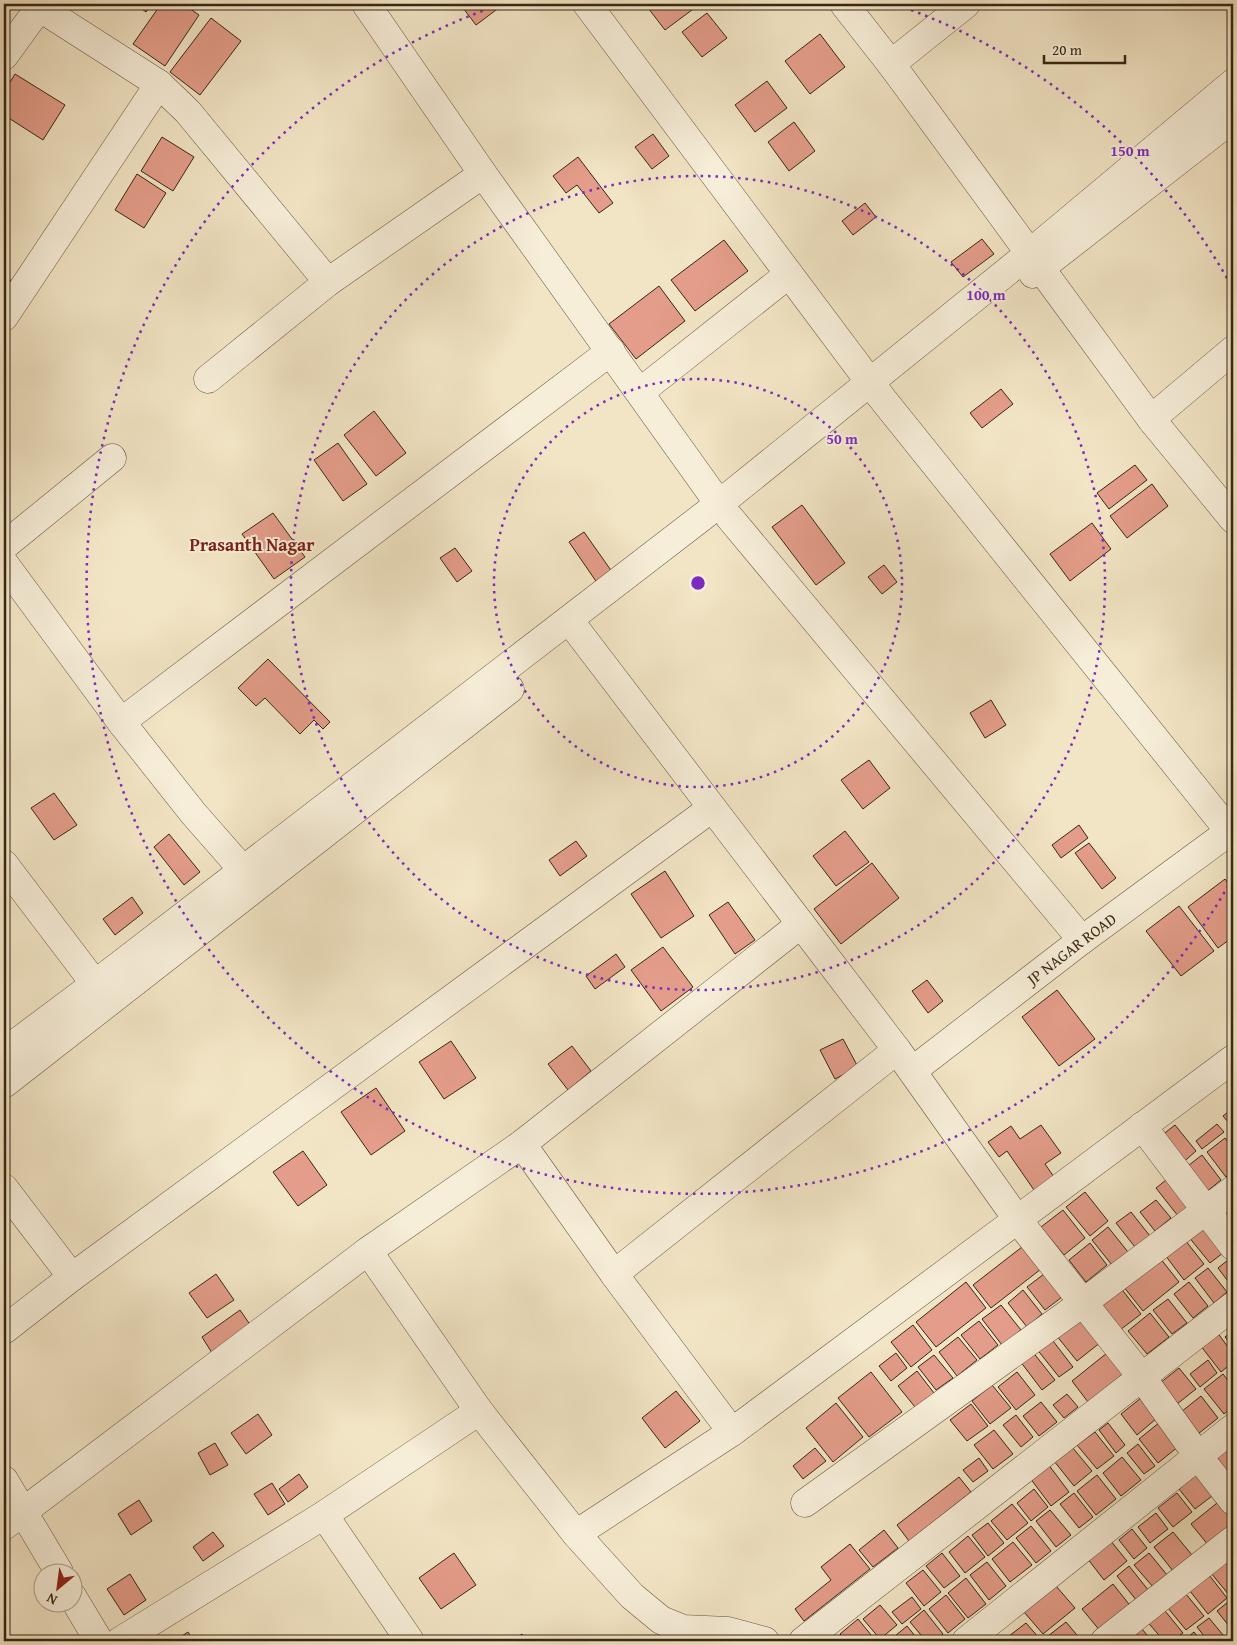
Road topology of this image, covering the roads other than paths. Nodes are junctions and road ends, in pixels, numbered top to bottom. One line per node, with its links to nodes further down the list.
1 (366, 4): 11 (street)
2 (586, 4): 13 (street)
3 (844, 4): 7 (street)
4 (966, 4): 7 (street)
5 (36, 6): 6 (street); 9 (street)
6 (4, 56)
7 (891, 64): 12 (street)
8 (1233, 83): 12 (street)
9 (159, 84): 14 (street); 15 (street)
10 (1233, 118): 12 (street)
11 (483, 174): 14 (street); 17 (street)
12 (1035, 261): 19 (street); 21 (street)
13 (789, 274): 19 (street); 20 (street)
14 (328, 282): 18 (street)
15 (4, 317)
16 (1233, 350): 21 (street)
17 (611, 351): 20 (street); 28 (street)
18 (208, 379)
19 (875, 389): 23 (street); 30 (street)
20 (640, 392): 23 (street)
21 (1151, 419): 24 (street)
22 (112, 458): 25 (street)
23 (725, 511): 27 (street); 34 (street)
24 (1233, 519)
25 (4, 546)
26 (4, 563): 28 (street)
27 (575, 627): 29 (street); 32 (street); 39 (street)
28 (121, 722): 32 (street)
29 (712, 808): 33 (street); 49 (street)
30 (1232, 831): 34 (street, JP NAGAR ROAD)
31 (4, 864): 35 (street)
32 (243, 870): 35 (street)
33 (801, 924): 38 (street); 41 (street)
34 (1082, 940): 38 (street, JP NAGAR ROAD)
35 (95, 984): 36 (street)
36 (4, 1052)
37 (1233, 1058): 40 (street)
38 (904, 1061): 45 (street); 48 (street, JP NAGAR ROAD)
39 (4, 1084)
40 (1142, 1126): 44 (street); 45 (street)
41 (522, 1144): 47 (street); 48 (street)
42 (4, 1188): 49 (street)
43 (1233, 1190): 44 (street)
44 (1206, 1210): 46 (street); 50 (street)
45 (1017, 1219): 50 (street); 56 (street)
46 (1233, 1246)
47 (368, 1251): 54 (street); 62 (street)
48 (614, 1274): 56 (street)
49 (72, 1277): 52 (street)
50 (1084, 1302): 53 (street); 60 (street)
51 (1233, 1306): 53 (street)
52 (4, 1330)
53 (1141, 1376): 57 (street); 71 (street)
54 (479, 1411): 61 (street); 63 (street)
55 (1233, 1428): 57 (street)
56 (732, 1432): 63 (street)
57 (1198, 1456): 59 (street); 72 (street)
58 (4, 1480): 62 (street)
59 (1233, 1501)
60 (805, 1503)
61 (324, 1515): 68 (street); 69 (street)
62 (13, 1519): 65 (street)
63 (576, 1534): 70 (street)
64 (1233, 1540): 73 (street)
65 (50, 1562)
66 (82, 1612): 67 (street)
67 (99, 1641)
68 (120, 1641)
69 (410, 1641)
70 (766, 1641)
71 (803, 1641)
72 (966, 1641)
73 (1105, 1641)

